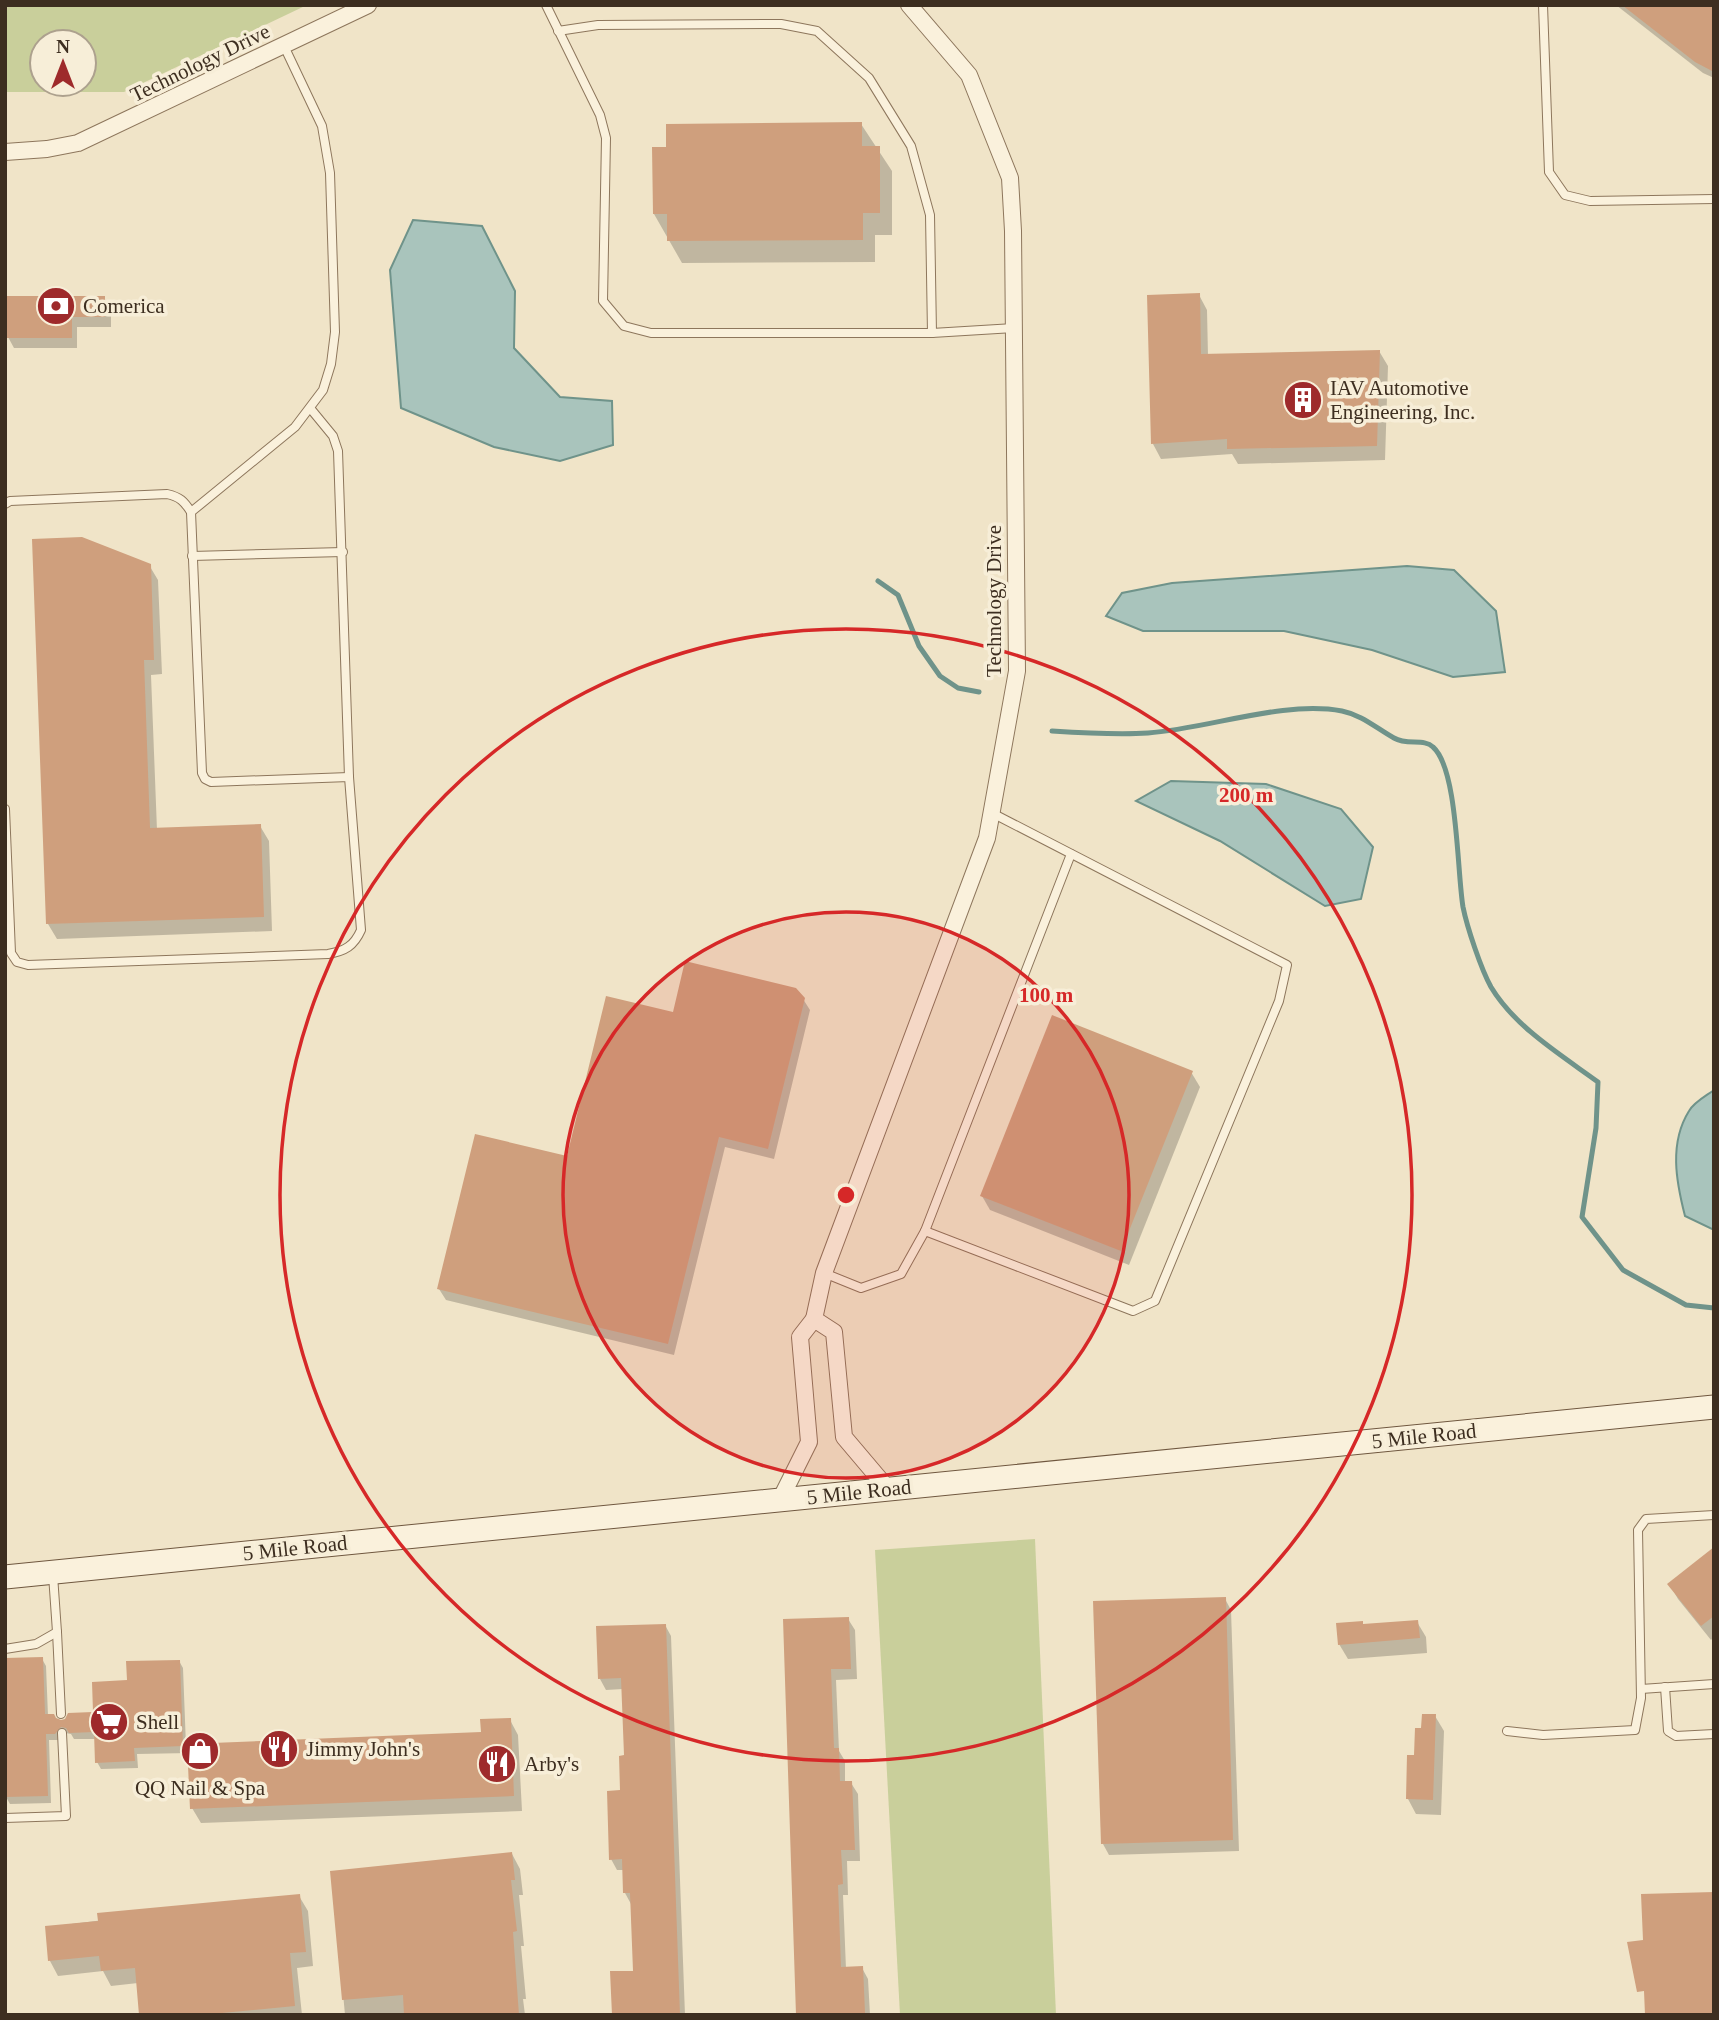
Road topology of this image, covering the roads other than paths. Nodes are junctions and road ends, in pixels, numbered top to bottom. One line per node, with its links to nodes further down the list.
1 (368, 5): 6 (street, Technology Drive)
2 (546, 5): 5 (lane)
3 (909, 5): 9 (street, Technology Drive)
4 (1543, 5): 8 (lane)
5 (558, 31): 10 (lane); 10 (lane)
6 (284, 46): 7 (street, Technology Drive); 11 (lane)
7 (5, 152)
8 (1714, 199)
9 (1014, 328): 10 (lane); 18 (street, Technology Drive)
10 (932, 333)
11 (310, 408): 13 (lane); 14 (lane)
12 (5, 504): 13 (lane)
13 (191, 512): 15 (lane)
14 (343, 552): 15 (lane); 16 (lane)
15 (192, 556): 16 (lane)
16 (349, 777): 17 (lane)
17 (5, 809)
18 (992, 813): 19 (lane); 21 (street, Technology Drive)
19 (1071, 854): 20 (lane); 20 (lane)
20 (925, 1231): 21 (lane)
21 (824, 1273): 22 (street, Technology Drive)
22 (814, 1319): 24 (street); 25 (street, Technology Drive)
23 (1714, 1407): 24 (street, 5 Mile Road)
24 (888, 1489): 25 (street, 5 Mile Road)
25 (780, 1500): 27 (street, 5 Mile Road)
26 (1714, 1515): 33 (lane)
27 (52, 1573): 28 (street, 5 Mile Road); 29 (lane)
28 (5, 1577)
29 (57, 1632): 30 (lane); 34 (lane)
30 (5, 1649)
31 (1714, 1684): 32 (lane)
32 (1665, 1687): 33 (lane); 37 (lane)
33 (1641, 1689): 35 (lane)
34 (61, 1713)
35 (1507, 1731)
36 (62, 1733): 38 (lane)
37 (1714, 1734)
38 (5, 1818)

